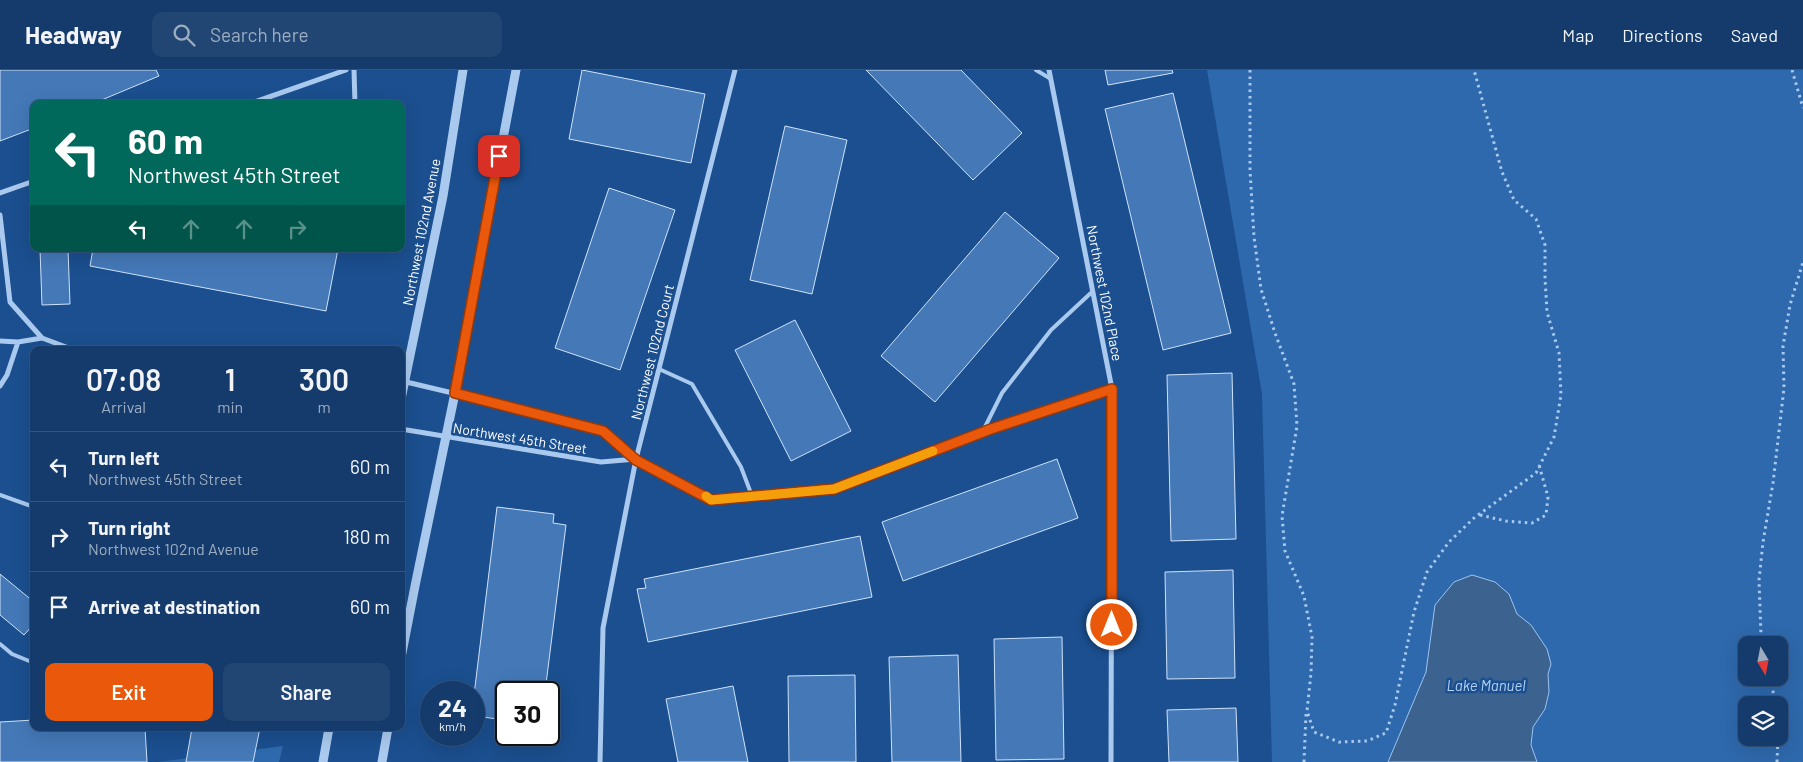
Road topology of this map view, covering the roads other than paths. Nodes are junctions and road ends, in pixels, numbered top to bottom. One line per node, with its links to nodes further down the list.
1 (346, 70): 9 (street)
2 (354, 70): 10 (street)
3 (463, 70): 20 (street, Northwest 102nd Avenue)
4 (516, 70): 24 (street)
5 (735, 70): 19 (street, Northwest 102nd Court)
6 (1036, 70): 8 (lane)
7 (1049, 70): 8 (street, Northwest 102nd Place)
8 (1051, 79): 14 (street, Northwest 102nd Place)
9 (260, 100)
10 (355, 100)
11 (30, 183): 12 (street)
12 (0, 194)
13 (0, 215): 15 (street)
14 (1093, 291): 23 (street, Northwest 102nd Place); 26 (lane)
15 (42, 338): 17 (street); 18 (street)
16 (0, 341): 17 (street)
17 (18, 342): 22 (street)
18 (63, 346)
19 (659, 369): 28 (street, Northwest 102nd Court); 30 (lane)
20 (405, 372)
21 (405, 381): 24 (street, Northwest 45th Street)
22 (0, 386)
23 (1112, 389): 26 (street, Northwest 45th Street); 40 (street, Northwest 102nd Place)
24 (455, 393): 27 (street); 28 (street, Northwest 45th Street)
25 (405, 430): 27 (street, Northwest 45th Street)
26 (982, 433): 30 (street, Northwest 45th Street)
27 (445, 437): 28 (street, Northwest 45th Street); 32 (street)
28 (636, 460): 30 (street, Northwest 45th Street); 39 (street, Northwest 102nd Court)
29 (0, 495): 31 (lane)
30 (752, 496)
31 (30, 506)
32 (405, 638)
33 (0, 644): 34 (lane)
34 (30, 661)
35 (328, 731): 37 (street)
36 (387, 731): 38 (street)
37 (323, 762)
38 (382, 762)
39 (600, 762)
40 (1111, 762)

